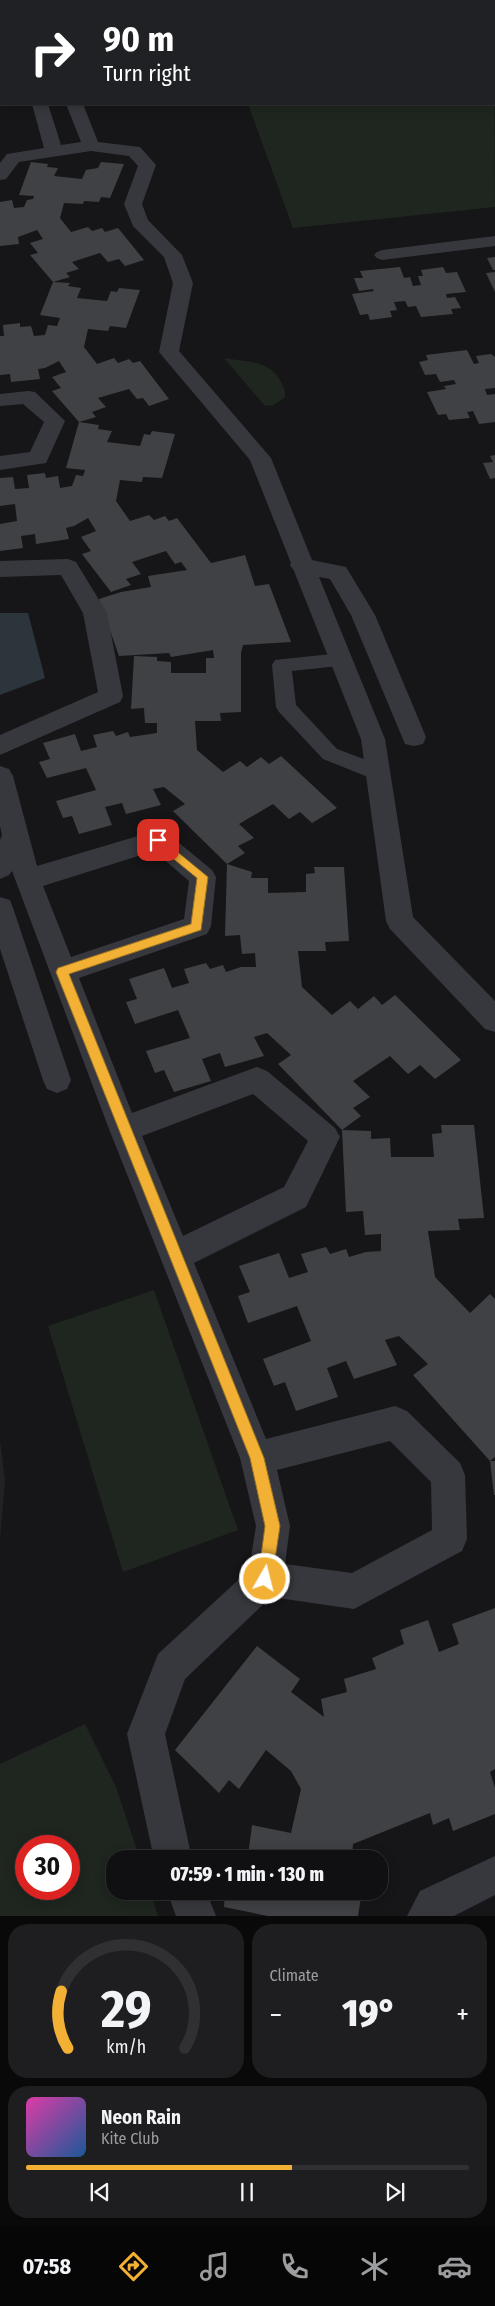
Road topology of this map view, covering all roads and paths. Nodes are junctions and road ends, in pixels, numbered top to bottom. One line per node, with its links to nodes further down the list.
1 (40, 105): 4 (street)
2 (75, 105): 3 (street)
3 (91, 146): 4 (street); 10 (street)
4 (54, 151): 5 (street)
5 (0, 175)
6 (495, 241): 7 (lane)
7 (382, 254)
8 (0, 400): 9 (street)
9 (0, 462)
10 (301, 565): 12 (street); 13 (street)
11 (0, 569): 14 (street)
12 (341, 660): 15 (street); 15 (lane)
13 (414, 737)
14 (0, 746)
15 (378, 773): 20 (street)
16 (0, 776): 17 (street)
17 (13, 874): 19 (street); 19 (street)
18 (0, 908): 21 (street)
19 (62, 972): 22 (street)
20 (495, 1020)
21 (57, 1080)
22 (124, 1129): 23 (street); 23 (street)
23 (175, 1256): 24 (street)
24 (257, 1458): 25 (street); 25 (street)
25 (265, 1579): 26 (street)
26 (170, 1850)
27 (495, 1875): 30 (street)
28 (190, 1900): 29 (street)
29 (196, 1916)
30 (427, 1916)

